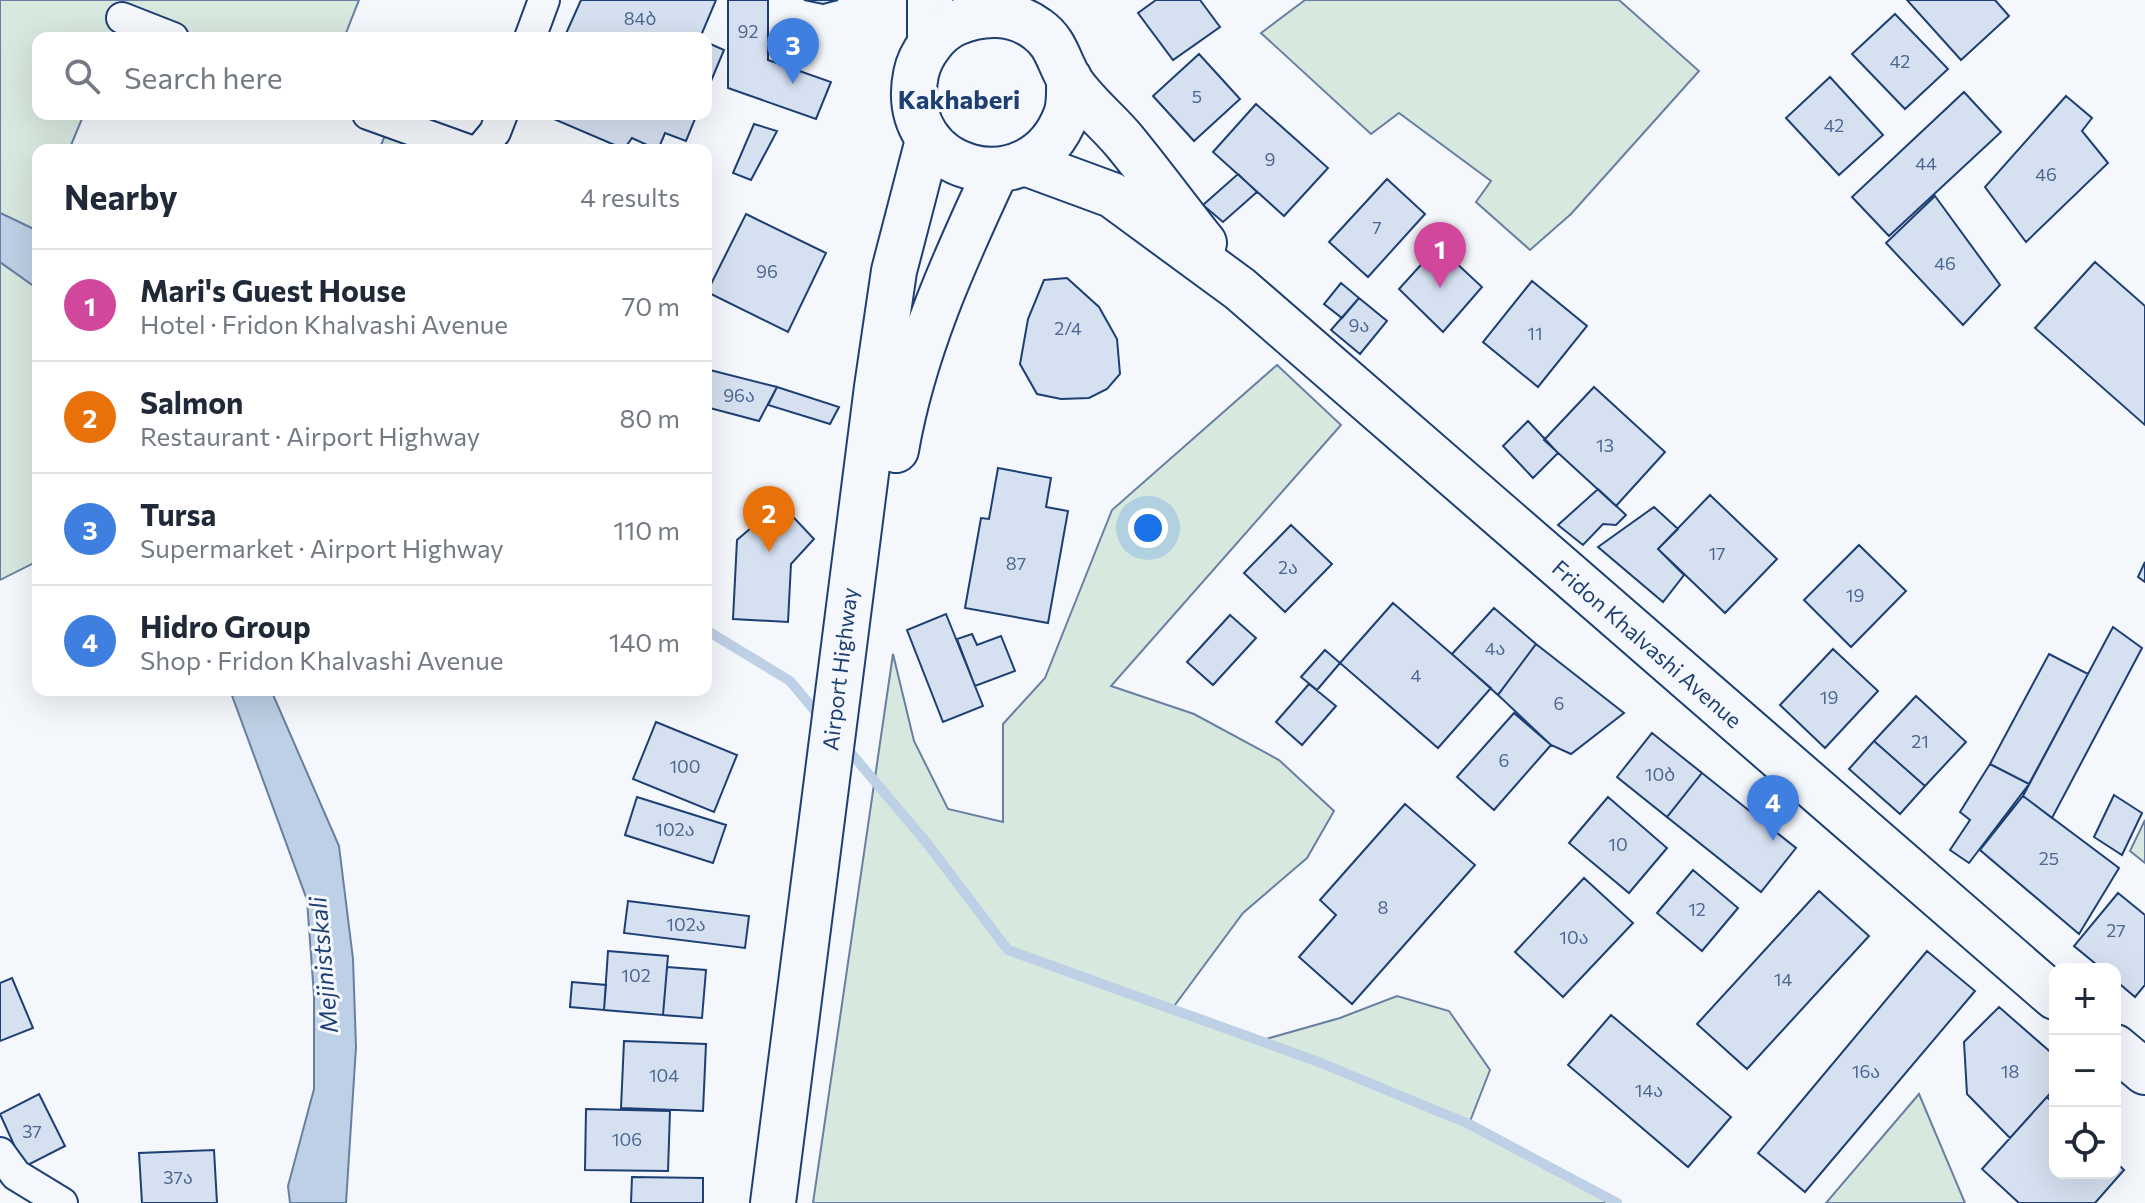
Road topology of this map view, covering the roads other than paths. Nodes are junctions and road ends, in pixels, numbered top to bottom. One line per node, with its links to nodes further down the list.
1 (544, 0): 6 (street)
2 (930, 0): 7 (main road)
3 (1006, 8): 7 (main road); 8 (main road)
4 (122, 18): 5 (street)
5 (158, 32)
6 (532, 32)
7 (930, 43): 11 (main road)
8 (1069, 78): 14 (main road); 15 (main road)
9 (385, 120): 12 (street)
10 (500, 120): 13 (street)
11 (928, 140): 14 (main road); 16 (main road, Airport Highway)
12 (451, 144)
13 (485, 144)
14 (1011, 167): 15 (main road); 16 (main road, Airport Highway)
15 (1240, 289): 18 (main road, Fridon Khalvashi Avenue)
16 (852, 692): 17 (main road, Airport Highway)
17 (838, 815): 23 (main road, Airport Highway); 24 (main road, Airport Highway)
18 (2049, 992)
19 (2121, 1052): 20 (main road)
20 (2145, 1072)
21 (0, 1153): 22 (street)
22 (62, 1203)
23 (773, 1203)
24 (799, 1203)

